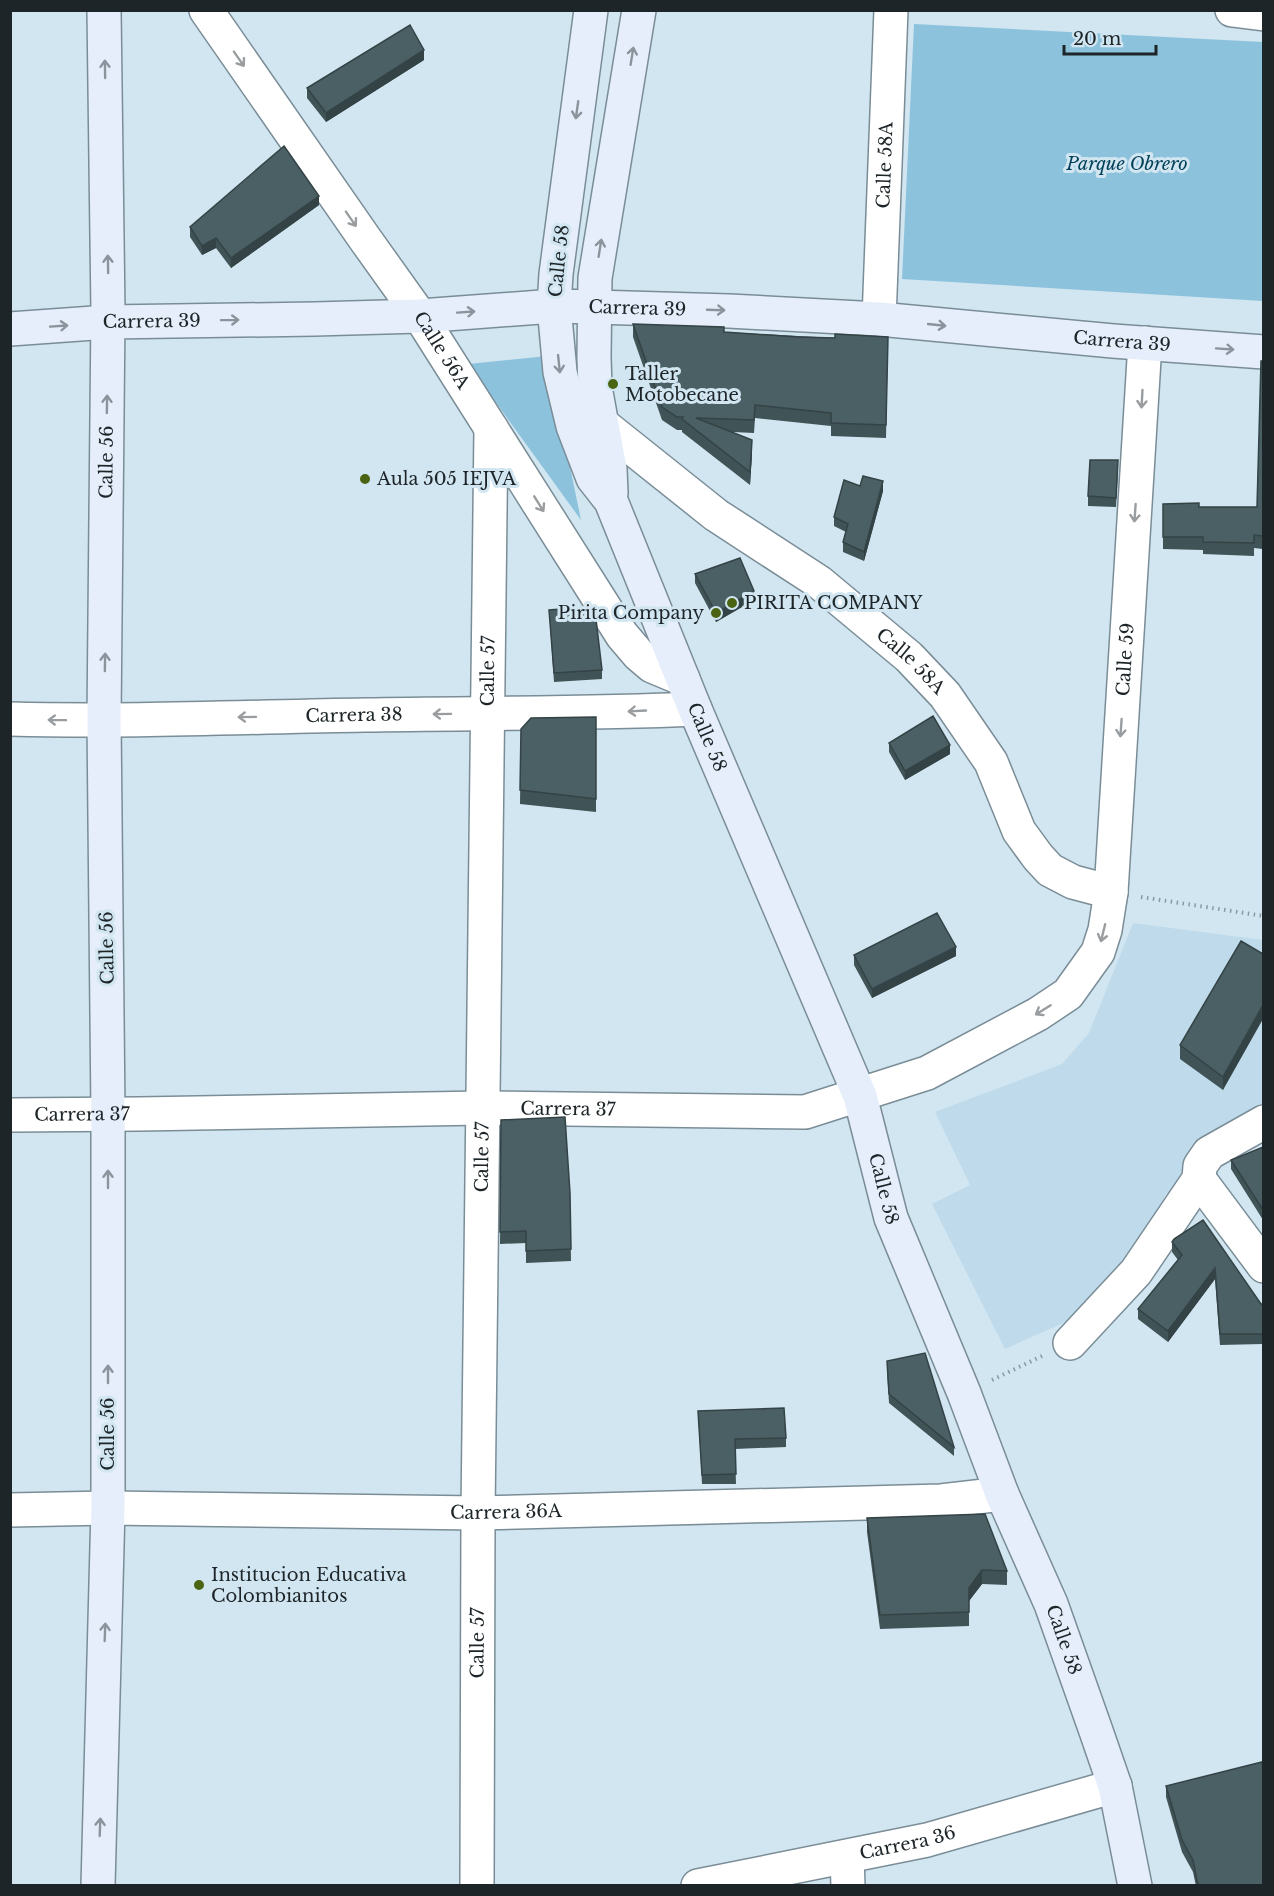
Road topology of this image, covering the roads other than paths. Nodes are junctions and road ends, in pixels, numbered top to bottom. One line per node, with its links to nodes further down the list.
1 (104, 10): 12 (street, Calle 56, one-way to 1)
2 (206, 10): 10 (street, Calle 56A, one-way to 10)
3 (591, 10): 8 (street, Calle 58, one-way to 8)
4 (639, 10): 9 (street, Calle 58, one-way to 4)
5 (891, 10): 11 (street, Calle 58A)
6 (1232, 10): 7 (street)
7 (1263, 14)
8 (554, 306): 9 (street, Carrera 39); 10 (street, Carrera 39, one-way to 8); 18 (street, Calle 58, one-way to 18)
9 (595, 307): 11 (street, Carrera 39, one-way to 11); 16 (street, Calle 58)
10 (420, 315): 12 (street, Carrera 39, one-way to 10); 17 (street, Calle 56A)
11 (879, 319): 14 (street, Carrera 39, one-way to 14)
12 (108, 322): 13 (street, Carrera 39, one-way to 12); 23 (street, Calle 56, one-way to 12)
13 (10, 329)
14 (1145, 344): 15 (street, Carrera 39, one-way to 15); 24 (street, Calle 59, one-way to 24)
15 (1263, 352)
16 (602, 424): 18 (street, Calle 58); 24 (street, Calle 58A)
17 (491, 428): 19 (street, Calle 56A, one-way to 19); 21 (street, Calle 57)
18 (611, 501): 19 (street, Calle 58)
19 (683, 679): 20 (street, Calle 58)
20 (695, 709): 21 (street, Carrera 38, one-way to 21); 26 (street, Calle 58)
21 (488, 713): 23 (street, Carrera 38, one-way to 23); 27 (street, Calle 57)
22 (10, 719): 23 (street, Carrera 38, one-way to 22)
23 (104, 720): 28 (street, Calle 56)
24 (1110, 892): 25 (street, Calle 59, one-way to 25)
25 (1086, 971): 26 (street, Carrera 37, one-way to 26)
26 (860, 1096): 27 (street, Carrera 37); 34 (street, Calle 58)
27 (482, 1108): 28 (street, Carrera 37); 37 (street, Calle 57)
28 (108, 1114): 29 (street, Carrera 37); 35 (street, Calle 56, one-way to 28)
29 (10, 1115)
30 (1263, 1122): 31 (street)
31 (1199, 1179): 32 (street); 33 (street)
32 (1263, 1266)
33 (1070, 1343)
34 (1002, 1494): 37 (street, Carrera 36A); 38 (street, Calle 58)
35 (108, 1508): 36 (street, Carrera 36A); 37 (street, Carrera 36A); 40 (street, Calle 56, one-way to 35)
36 (10, 1510)
37 (478, 1513): 41 (street, Calle 57)
38 (1114, 1786): 39 (street, Carrera 36); 43 (street, Calle 58)
39 (848, 1871): 42 (street, Carrera 36)
40 (98, 1886)
41 (477, 1886)
42 (698, 1886)
43 (1135, 1886)

